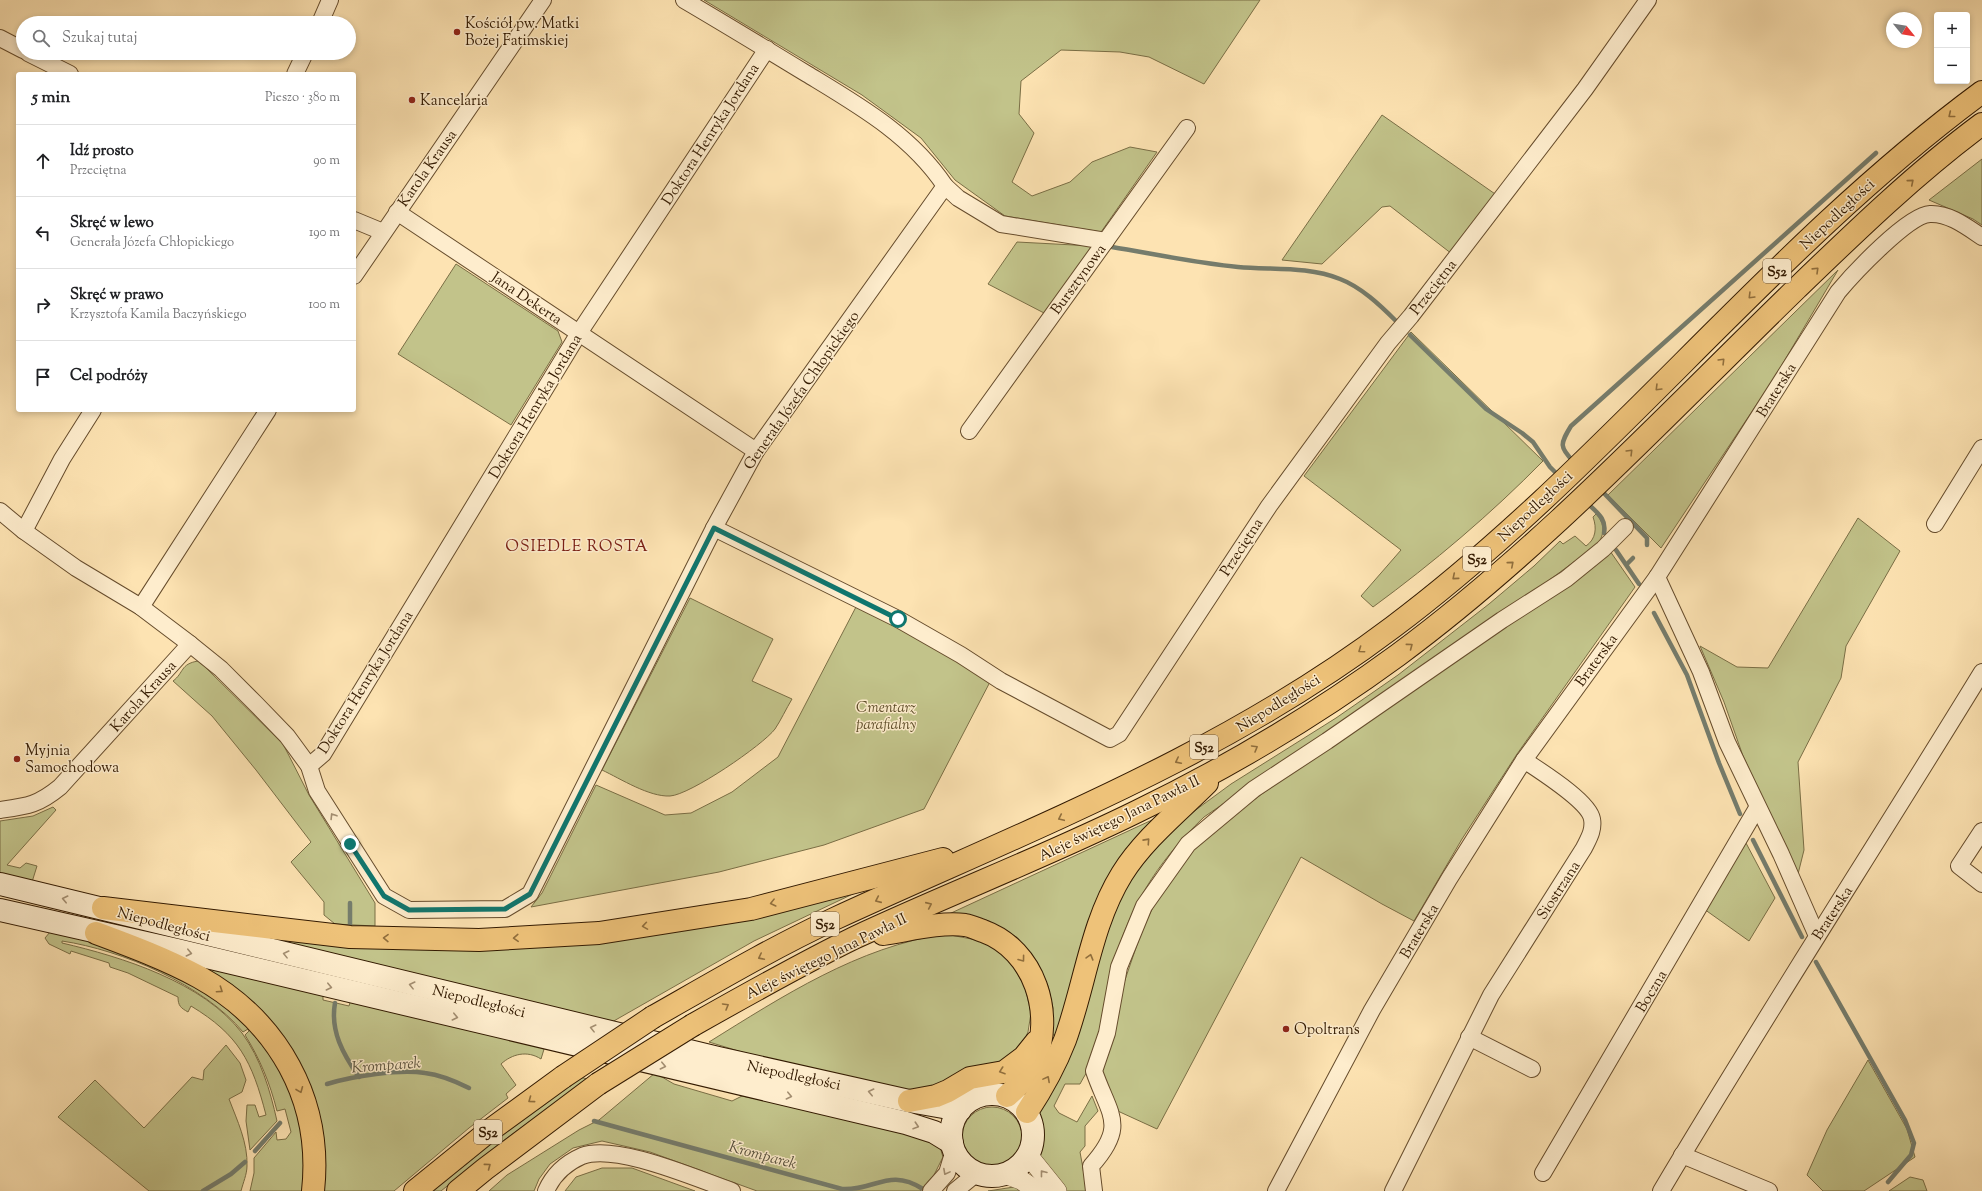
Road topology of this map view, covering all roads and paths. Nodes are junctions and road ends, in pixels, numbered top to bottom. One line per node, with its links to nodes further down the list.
1 (330, 0): 5 (street)
2 (543, 0): 17 (street, Karola Krausa)
3 (684, 0): 8 (street)
4 (1648, 0): 32 (street, Przeciętna)
5 (323, 16)
6 (0, 38): 7 (street)
7 (16, 46)
8 (767, 49): 16 (street); 23 (street, Doktora Henryka Jordana)
9 (42, 60): 11 (street)
10 (302, 60): 12 (street)
11 (66, 72)
12 (296, 72)
13 (1982, 92): 44 (highway, Niepodległości / S52, one-way to 44)
14 (1982, 124): 40 (highway, Niepodległości / S52, one-way to 14)
15 (1187, 128): 21 (street, Bursztynowa)
16 (945, 186): 21 (street); 28 (street, Generała Józefa Chłopickiego)
17 (397, 212): 19 (street, Karola Krausa); 23 (street, Jana Dekerta)
18 (356, 221): 19 (street)
19 (383, 232): 22 (street, Karola Krausa)
20 (1982, 237): 34 (street, Braterska)
21 (1106, 241): 26 (street, Bursztynowa)
22 (356, 273)
23 (579, 333): 28 (street, Jana Dekerta); 39 (street, Doktora Henryka Jordana)
24 (92, 412): 33 (street)
25 (267, 412): 35 (street)
26 (969, 431)
27 (1982, 448): 30 (street)
28 (756, 451): 32 (street, Generała Józefa Chłopickiego)
29 (0, 510): 33 (street)
30 (1935, 524)
31 (1625, 527): 74 (street)
32 (714, 528): 39 (street, Generała Józefa Chłopickiego, one-way to 39)
33 (24, 531): 35 (street)
34 (1657, 577): 38 (street, Braterska); 41 (street)
35 (141, 607): 36 (street)
36 (190, 644): 39 (street); 42 (street, Karola Krausa)
37 (1982, 672): 50 (street, Braterska)
38 (1524, 760): 53 (street, Siostrzana); 75 (street, Braterska)
39 (309, 766)
40 (1222, 768): 51 (highway, Aleje świętego Jana Pawła II / S52, one-way to 40); 58 (highway, one-way to 40)
41 (1757, 808): 50 (street); 63 (street, Boczna)
42 (0, 810)
43 (1982, 831): 46 (street)
44 (1003, 844): 47 (highway, one-way to 47); 66 (highway, Aleje świętego Jana Pawła II / S52, one-way to 66, bridge)
45 (0, 884): 47 (main road, Niepodległości, one-way to 45)
46 (1982, 884)
47 (103, 908): 56 (main road, Niepodległości, one-way to 47)
48 (0, 910): 49 (main road, Niepodległości)
49 (96, 933): 59 (main road, Niepodległości, one-way to 59); 65 (highway, one-way to 65)
50 (1817, 936): 61 (street, Braterska)
51 (855, 938): 52 (highway, one-way to 52); 67 (highway, Aleje świętego Jana Pawła II / S52, one-way to 51, bridge)
52 (1040, 1036): 55 (highway); 56 (highway, one-way to 56)
53 (1469, 1037): 54 (street); 76 (street, Siostrzana)
54 (1532, 1069)
55 (1007, 1096): 57 (main road); 58 (main road)
56 (909, 1101): 57 (main road, Niepodległości)
57 (960, 1110): 59 (main road)
58 (1027, 1112): 60 (main road)
59 (953, 1147): 62 (main road); 70 (street, one-way to 70)
60 (1028, 1155): 64 (main road); 73 (street, one-way to 60)
61 (1682, 1155): 77 (street, Braterska); 78 (street)
62 (977, 1173): 64 (main road); 71 (street)
63 (1543, 1173)
64 (1005, 1174): 72 (street)
65 (313, 1191)
66 (415, 1191)
67 (458, 1191)
68 (546, 1191): 69 (street)
69 (732, 1191)
70 (931, 1191)
71 (955, 1191)
72 (1037, 1191)
73 (1057, 1191)
74 (1094, 1191)
75 (1276, 1191)
76 (1393, 1191)
77 (1661, 1191)
78 (1769, 1191)

